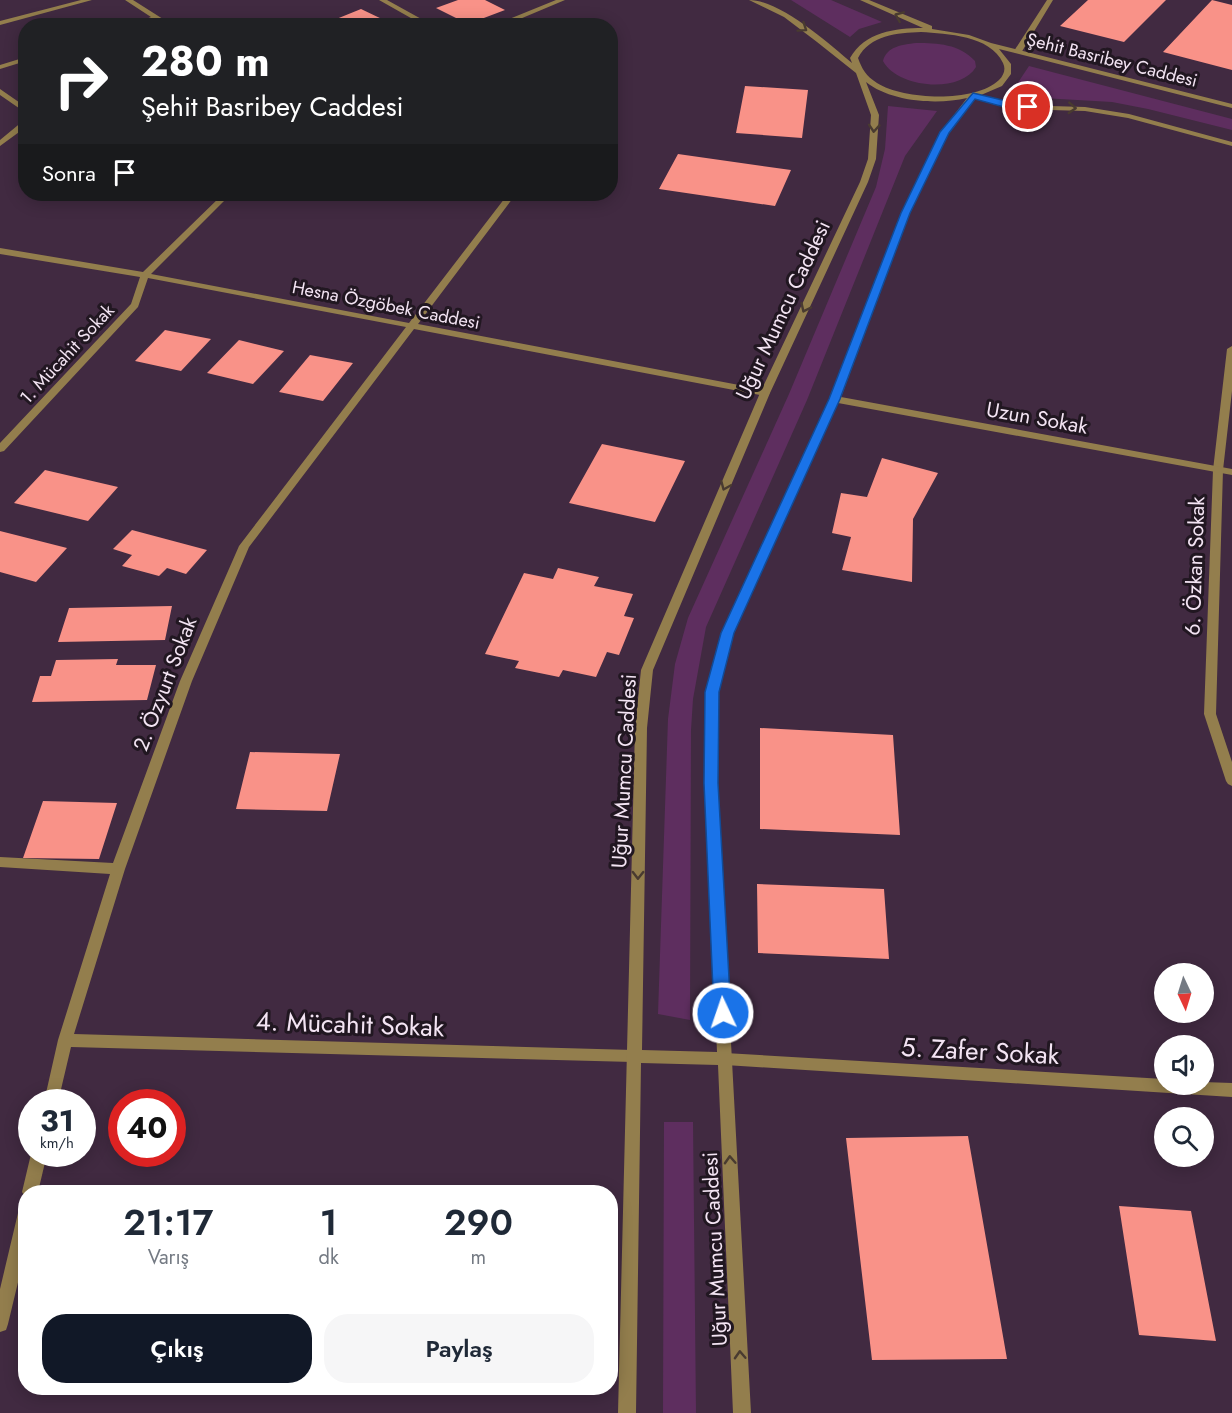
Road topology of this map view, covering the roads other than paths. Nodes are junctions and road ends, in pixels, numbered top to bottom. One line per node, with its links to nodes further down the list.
1 (89, 0): 10 (street)
2 (128, 0): 8 (street)
3 (382, 0): 12 (street)
4 (562, 0): 13 (street)
5 (752, 0): 20 (street, one-way to 20)
6 (863, 0): 15 (street, one-way to 6)
7 (1050, 0): 17 (street)
8 (157, 17): 11 (street)
9 (18, 18): 14 (street)
10 (19, 18)
11 (154, 18)
12 (416, 18)
13 (516, 18)
14 (0, 23)
15 (936, 31): 16 (street, Şehit Basribey Caddesi); 20 (street)
16 (984, 43): 17 (street, Şehit Basribey Caddesi); 22 (street)
17 (1018, 51): 24 (street, Şehit Basribey Caddesi)
18 (18, 61): 19 (street)
19 (0, 67)
20 (859, 72): 22 (street); 34 (street, Uğur Mumcu Caddesi, one-way to 34)
21 (0, 91): 23 (street)
22 (973, 95): 27 (street, one-way to 27); 35 (street, Uğur Mumcu Caddesi)
23 (18, 105)
24 (1232, 106)
25 (18, 129): 26 (street)
26 (0, 144)
27 (1232, 144)
28 (220, 201): 31 (street)
29 (507, 201): 32 (street, 2. Özyurt Sokak)
30 (0, 251): 31 (street, Hesna Özgöbek Caddesi)
31 (145, 275): 32 (street, Hesna Özgöbek Caddesi); 36 (street, 1. Mücahit Sokak)
32 (412, 327): 34 (street, Hesna Özgöbek Caddesi); 41 (street, 2. Özyurt Sokak)
33 (1232, 349): 37 (street, 6. Özkan Sokak)
34 (765, 393): 43 (street, Uğur Mumcu Caddesi, one-way to 43)
35 (835, 399): 37 (street, Uzun Sokak); 44 (street, Uğur Mumcu Caddesi)
36 (0, 449)
37 (1218, 470): 38 (street, Uzun Sokak); 39 (street, 6. Özkan Sokak)
38 (1232, 472)
39 (1232, 781)
40 (0, 862): 41 (street)
41 (118, 869): 42 (street, 2. Özyurt Sokak)
42 (65, 1040): 43 (street, 4. Mücahit Sokak); 45 (street, 2. Özyurt Sokak)
43 (633, 1056): 44 (street, 4. Mücahit Sokak); 51 (street, Uğur Mumcu Caddesi)
44 (725, 1059): 46 (street, 5. Zafer Sokak); 52 (street, Uğur Mumcu Caddesi, one-way to 44)
45 (54, 1089)
46 (1232, 1090)
47 (36, 1167): 48 (street)
48 (32, 1185)
49 (18, 1247): 50 (street)
50 (0, 1324)
51 (627, 1413)
52 (742, 1413)

